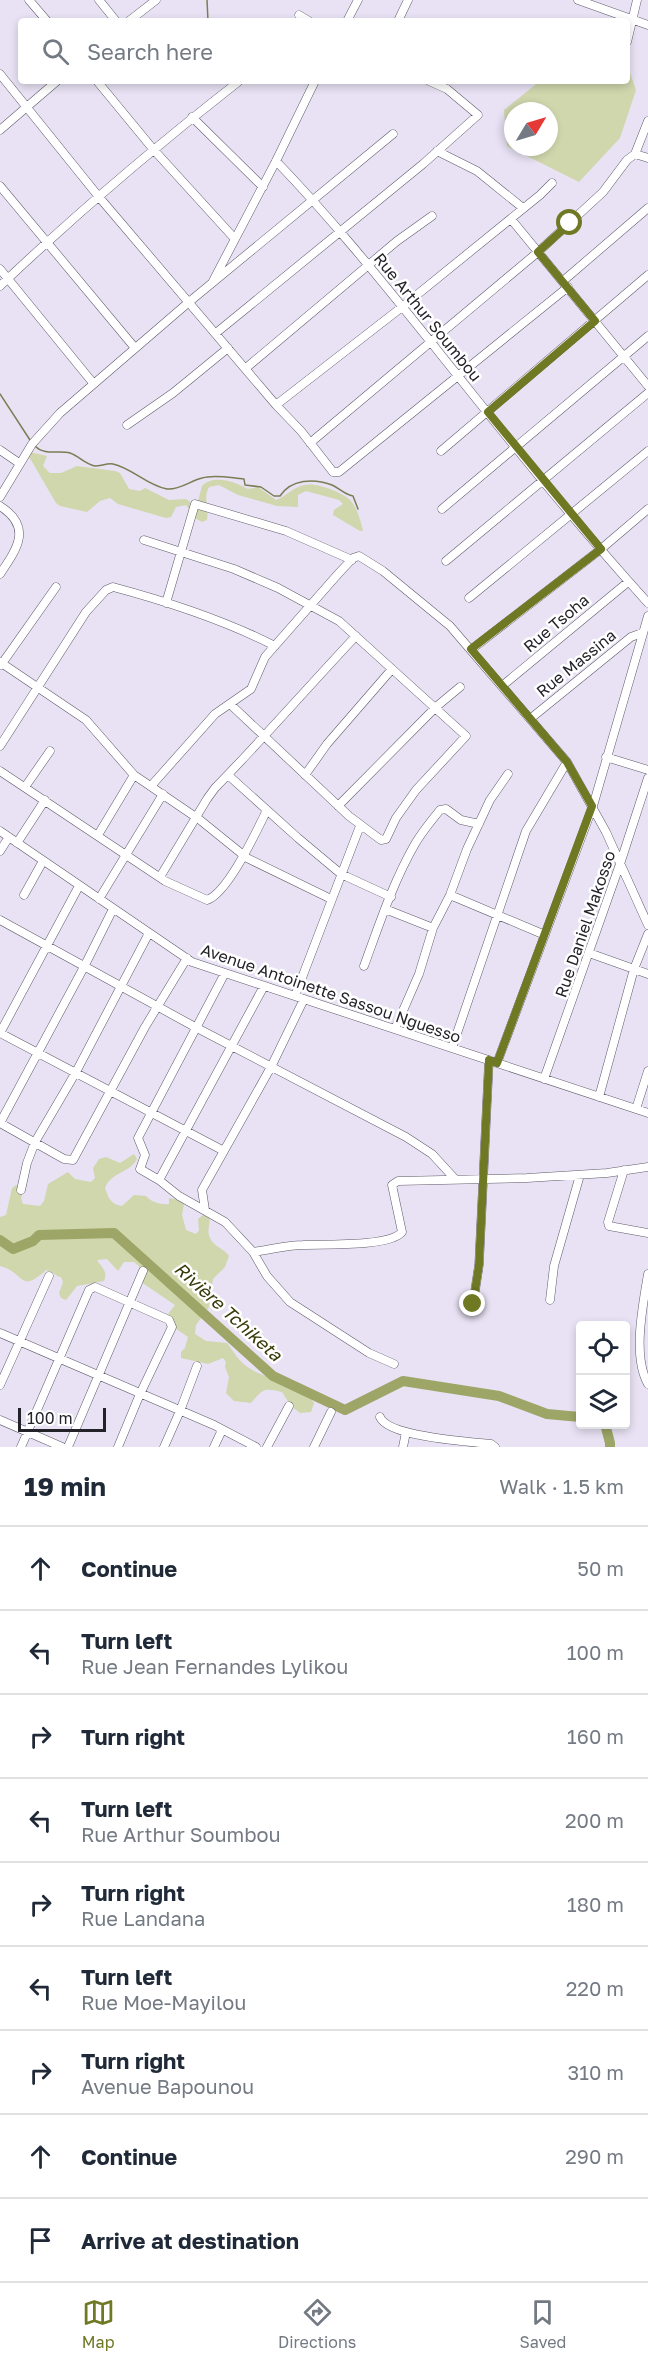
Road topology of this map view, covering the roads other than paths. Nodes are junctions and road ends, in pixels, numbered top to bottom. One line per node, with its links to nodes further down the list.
1 (29, 0): 9 (street)
2 (99, 0): 10 (street)
3 (156, 0): 11 (street)
4 (358, 0): 13 (street)
5 (408, 0): 14 (street)
6 (637, 0): 16 (street)
7 (582, 1): 15 (street)
8 (298, 15): 12 (street)
9 (44, 18)
10 (114, 18)
11 (133, 18)
12 (304, 18)
13 (349, 18)
14 (399, 18)
15 (627, 18)
16 (632, 20): 17 (street); 18 (street)
17 (648, 26)
18 (630, 29)
19 (0, 74): 25 (street)
20 (54, 84): 25 (street)
21 (99, 84): 30 (street)
22 (235, 84): 26 (street)
23 (314, 84): 34 (street)
24 (436, 84): 31 (street)
25 (27, 107): 28 (street); 38 (street)
26 (192, 117): 30 (street); 37 (street)
27 (648, 121): 32 (street)
28 (0, 130)
29 (393, 134): 39 (street)
30 (153, 149): 38 (street); 45 (street)
31 (437, 151): 40 (street); 44 (street)
32 (636, 154): 33 (street); 47 (street)
33 (648, 158)
34 (276, 161): 37 (street); 39 (street, Rue Arthur Soumbou)
35 (552, 183): 40 (street)
36 (0, 186): 46 (street)
37 (262, 187): 45 (street)
38 (99, 197): 46 (street); 55 (street)
39 (314, 201): 44 (street, Rue Arthur Soumbou); 53 (street)
40 (523, 208): 43 (street)
41 (648, 208): 52 (street)
42 (432, 216): 48 (street)
43 (511, 219): 47 (street); 56 (street)
44 (339, 231): 48 (street, Rue Arthur Soumbou); 58 (street)
45 (235, 239): 53 (street)
46 (46, 242): 51 (street); 61 (street)
47 (538, 252): 52 (street); 60 (street)
48 (370, 265): 56 (street, Rue Arthur Soumbou); 64 (street)
49 (0, 269): 51 (street)
50 (648, 275): 57 (street)
51 (8, 279): 54 (street); 66 (street)
52 (565, 284): 57 (street); 65 (street)
53 (211, 285): 55 (street)
54 (0, 286)
55 (189, 302): 58 (street); 61 (street)
56 (402, 307): 60 (street, Rue Arthur Soumbou); 69 (street)
57 (595, 321): 63 (street); 70 (street)
58 (216, 333): 62 (street)
59 (648, 336): 63 (street)
60 (430, 341): 65 (street, Rue Arthur Soumbou); 72 (street)
61 (135, 348): 66 (street)
62 (228, 348): 64 (street); 71 (street)
63 (623, 356): 67 (street); 73 (street)
64 (246, 369): 69 (street)
65 (458, 376): 70 (street, Rue Arthur Soumbou); 72 (street)
66 (93, 383): 77 (street)
67 (648, 386)
68 (648, 393): 78 (street)
69 (276, 405): 72 (street)
70 (488, 412): 73 (street, Rue Arthur Soumbou); 75 (street)
71 (127, 425)
72 (310, 443)
73 (516, 447): 78 (street, Rue Arthur Soumbou); 81 (street)
74 (0, 450): 77 (street)
75 (441, 451)
76 (648, 451): 83 (street)
77 (19, 463): 79 (street)
78 (543, 481): 83 (street, Rue Arthur Soumbou); 88 (street)
79 (0, 496)
80 (0, 506): 89 (street)
81 (442, 509)
82 (648, 509): 85 (street)
83 (572, 514): 85 (street, Rue Arthur Soumbou); 92 (street)
84 (144, 540): 86 (street)
85 (601, 549): 90 (street, Rue Arthur Soumbou); 100 (street)
86 (182, 552): 87 (street); 93 (street); 95 (street)
87 (355, 558): 95 (street); 100 (street)
88 (446, 561)
89 (0, 574)
90 (628, 582): 94 (street, Rue Arthur Soumbou); 103 (street, Rue Tsoha)
91 (56, 587): 101 (street)
92 (469, 598)
93 (166, 603): 99 (street); 104 (street)
94 (648, 603)
95 (312, 605): 98 (street); 99 (street)
96 (648, 616): 97 (street)
97 (642, 633): 108 (street, Rue Massina); 112 (street)
98 (356, 636): 102 (street); 109 (street)
99 (275, 646): 106 (street)
100 (471, 649): 103 (street)
101 (1, 664): 104 (street)
102 (392, 669): 107 (street); 119 (street)
103 (502, 686): 108 (street)
104 (39, 687): 110 (street); 117 (street)
105 (460, 687): 107 (street)
106 (230, 704): 109 (street); 121 (street)
107 (436, 707): 125 (street); 130 (street)
108 (530, 718): 113 (street)
109 (264, 737): 118 (street); 119 (street)
110 (0, 746)
111 (50, 751): 122 (street)
112 (606, 757): 114 (street); 126 (street)
113 (567, 762): 126 (street); 150 (street)
114 (648, 770)
115 (0, 771): 122 (street)
116 (508, 774): 129 (street)
117 (134, 775): 121 (street); 132 (street)
118 (228, 775): 127 (street); 128 (street)
119 (305, 776): 125 (street)
120 (648, 778): 139 (street, Rue Daniel Makosso)
121 (151, 786): 123 (street)
122 (25, 787): 124 (street)
123 (163, 794): 128 (street); 136 (street)
124 (45, 800): 132 (street); 134 (street)
125 (338, 806): 130 (street)
126 (592, 806): 139 (street); 156 (street)
127 (267, 810): 137 (street); 140 (street)
128 (195, 817): 137 (street); 141 (street)
129 (479, 824): 144 (street); 145 (street)
130 (360, 826): 140 (street)
131 (0, 831): 133 (street, Avenue Antoinette Sassou Nguesso)
132 (98, 835): 136 (street)
133 (9, 837): 134 (street, Avenue Antoinette Sassou Nguesso); 135 (street)
134 (17, 843): 138 (street, Avenue Antoinette Sassou Nguesso)
135 (0, 851)
136 (126, 855): 141 (street); 146 (street)
137 (243, 855): 141 (street); 147 (street)
138 (43, 861): 142 (street, Avenue Antoinette Sassou Nguesso); 143 (street)
139 (620, 864): 152 (street); 158 (street, Rue Daniel Makosso)
140 (341, 873): 145 (street); 147 (street)
141 (160, 877)
142 (79, 886): 146 (street, Avenue Antoinette Sassou Nguesso); 157 (street)
143 (24, 895)
144 (450, 895): 150 (street); 153 (street)
145 (391, 897): 149 (street)
146 (99, 899): 148 (street, Avenue Antoinette Sassou Nguesso)
147 (331, 899): 167 (street)
148 (113, 909): 154 (street, Avenue Antoinette Sassou Nguesso); 161 (street)
149 (385, 909): 153 (street); 160 (street)
150 (498, 916): 156 (street); 174 (street)
151 (0, 920): 157 (street)
152 (648, 925)
153 (433, 928): 171 (street)
154 (149, 933): 159 (street, Avenue Antoinette Sassou Nguesso); 165 (street)
155 (648, 934): 162 (street)
156 (545, 935): 176 (street)
157 (46, 946): 161 (street); 172 (street)
158 (588, 954): 162 (street); 180 (street, Rue Daniel Makosso)
159 (190, 960): 163 (street, Avenue Antoinette Sassou Nguesso); 169 (street)
160 (364, 966)
161 (84, 967): 165 (street); 175 (street)
162 (634, 969): 164 (street); 182 (street)
163 (225, 973): 166 (street, Avenue Antoinette Sassou Nguesso); 170 (street)
164 (648, 974)
165 (119, 986): 169 (street); 179 (street)
166 (264, 986): 167 (street, Avenue Antoinette Sassou Nguesso); 173 (street)
167 (295, 996): 168 (street, Avenue Antoinette Sassou Nguesso)
168 (304, 999): 171 (street, Avenue Antoinette Sassou Nguesso); 177 (street)
169 (158, 1007): 170 (street); 181 (street)
170 (195, 1028): 173 (street); 184 (street)
171 (395, 1029): 174 (street, Avenue Antoinette Sassou Nguesso)
172 (0, 1033): 175 (street)
173 (232, 1047): 177 (street); 187 (street)
174 (452, 1048): 176 (street, Avenue Antoinette Sassou Nguesso)
175 (37, 1052): 179 (street); 186 (street)
176 (493, 1062): 180 (street, Avenue Antoinette Sassou Nguesso); 194 (street)
177 (272, 1067): 189 (street); 193 (street)
178 (648, 1071): 183 (street)
179 (76, 1072): 181 (street); 188 (street)
180 (544, 1079): 182 (street, Avenue Antoinette Sassou Nguesso)
181 (112, 1091): 184 (street); 188 (street)
182 (599, 1097): 183 (street, Avenue Antoinette Sassou Nguesso)
183 (636, 1109): 185 (street, Avenue Antoinette Sassou Nguesso)
184 (152, 1112): 187 (street); 195 (street)
185 (648, 1113)
186 (0, 1123): 188 (street)
187 (186, 1131): 189 (street); 195 (street)
188 (35, 1142): 196 (street)
189 (224, 1151): 197 (street)
190 (648, 1167): 191 (street)
191 (624, 1170): 192 (street); 198 (street)
192 (580, 1175): 194 (street); 203 (street)
193 (455, 1179): 194 (street); 199 (street)
194 (483, 1179): 205 (street)
195 (159, 1180): 197 (street)
196 (21, 1190)
197 (205, 1210): 199 (street)
198 (648, 1233)
199 (253, 1252): 211 (street)
200 (143, 1271): 204 (street)
201 (648, 1274): 206 (street)
202 (49, 1276): 208 (street)
203 (550, 1300)
204 (130, 1301): 209 (street); 213 (street); 216 (street)
205 (473, 1304)
206 (645, 1326): 210 (street)
207 (0, 1333): 208 (street)
208 (19, 1342): 209 (street); 215 (street)
209 (59, 1360): 213 (street); 223 (street)
210 (644, 1360): 214 (street)
211 (394, 1364)
212 (197, 1365): 218 (street)
213 (98, 1377): 216 (street); 228 (street)
214 (648, 1384)
215 (0, 1385)
216 (140, 1394): 218 (street); 229 (street)
217 (289, 1406): 233 (street)
218 (180, 1411): 222 (street); 230 (street)
219 (331, 1412): 234 (street)
220 (380, 1417): 224 (street)
221 (0, 1420): 223 (street)
222 (222, 1430): 231 (street); 232 (street)
223 (27, 1432): 226 (street); 227 (street)
224 (406, 1432): 225 (street); 235 (street)
225 (448, 1443): 236 (street)
226 (21, 1447)
227 (62, 1447)
228 (68, 1447)
229 (118, 1447)
230 (164, 1447)
231 (214, 1447)
232 (256, 1447)
233 (267, 1447)
234 (314, 1447)
235 (403, 1447)
236 (495, 1447)

